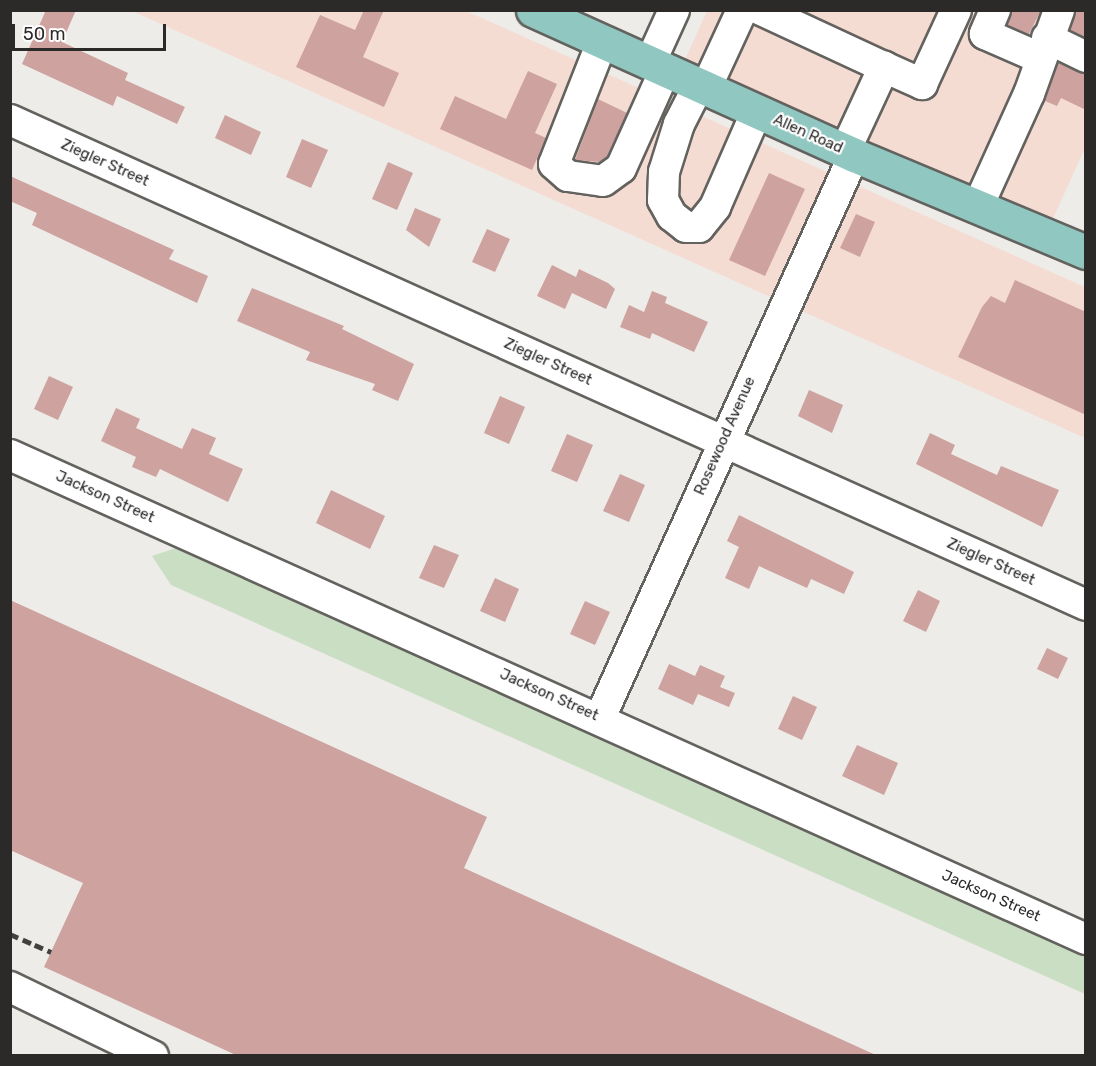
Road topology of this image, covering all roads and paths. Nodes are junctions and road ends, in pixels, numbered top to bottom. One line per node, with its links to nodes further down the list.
1 (533, 10): 8 (main road, Allen Road)
2 (674, 10): 11 (street)
3 (741, 10): 13 (street)
4 (761, 10): 12 (street)
5 (956, 10): 12 (street)
6 (995, 10): 9 (street)
7 (1059, 10): 9 (street)
8 (602, 42): 11 (main road, Allen Road); 11 (street)
9 (1043, 48): 10 (street); 17 (street)
10 (1086, 57)
11 (658, 66): 13 (main road, Allen Road)
12 (884, 67): 16 (street, Rosewood Avenue)
13 (703, 87): 14 (main road, Allen Road); 14 (street)
14 (757, 111): 16 (main road, Allen Road)
15 (10, 120): 19 (street, Ziegler Street)
16 (850, 153): 17 (main road, Allen Road); 19 (street, Rosewood Avenue)
17 (979, 204): 18 (main road, Allen Road)
18 (1086, 252)
19 (723, 441): 21 (street, Ziegler Street); 22 (street, Rosewood Avenue)
20 (10, 454): 22 (street, Jackson Street)
21 (1086, 604)
22 (600, 718): 23 (street, Jackson Street)
23 (1086, 939)
24 (10, 987): 25 (street)
25 (153, 1056)

